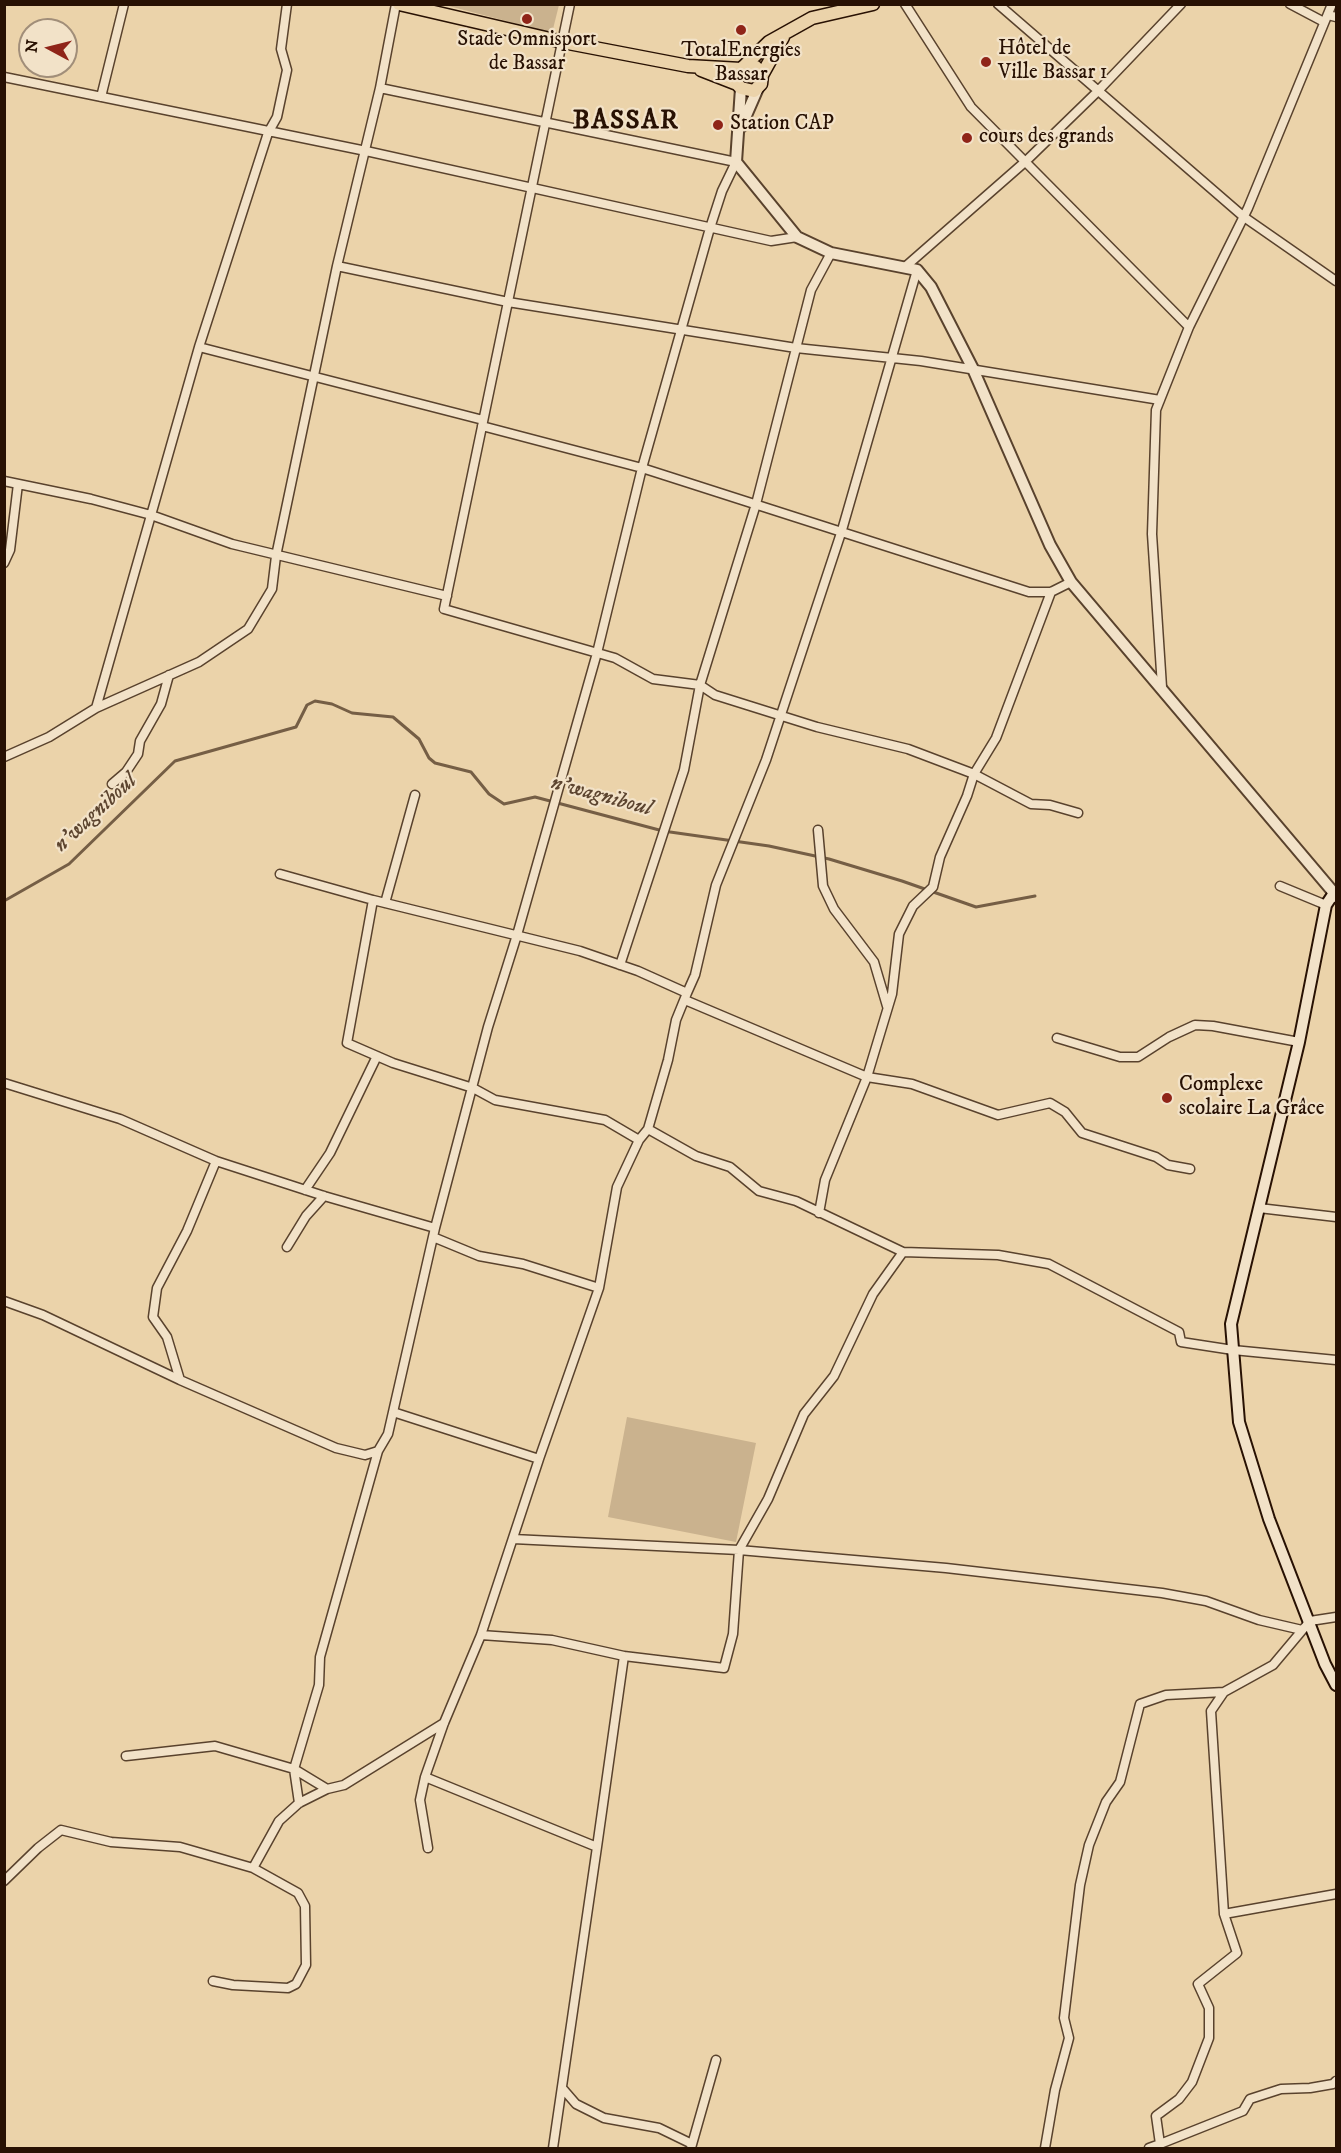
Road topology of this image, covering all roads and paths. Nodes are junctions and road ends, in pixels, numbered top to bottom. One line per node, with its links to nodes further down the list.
1 (124, 4): 22 (street)
2 (287, 4): 24 (street)
3 (398, 4): 13 (main road); 19 (street)
4 (570, 4): 13 (street)
5 (873, 4): 12 (main road)
6 (905, 4): 27 (street)
7 (998, 4): 21 (street)
8 (1181, 4): 21 (street)
9 (1290, 4): 11 (street)
10 (1332, 4): 11 (street)
11 (1330, 18): 30 (street)
12 (785, 34): 15 (main road); 16 (main road)
13 (563, 42): 14 (main road); 23 (street)
14 (688, 66): 15 (main road); 18 (main road)
15 (743, 67): 16 (main road); 18 (main road)
16 (762, 75): 20 (main road)
17 (4, 77): 22 (street)
18 (739, 86): 20 (main road); 25 (street)
19 (380, 88): 23 (street); 26 (street)
20 (758, 88): 25 (street)
21 (1097, 92): 27 (street); 30 (street)
22 (101, 97): 24 (street)
23 (544, 123): 28 (street); 29 (street)
24 (268, 133): 26 (street); 41 (street)
25 (738, 136): 28 (street)
26 (366, 151): 29 (street); 34 (street)
27 (1026, 161): 35 (street); 39 (street)
28 (736, 162): 31 (street); 32 (street)
29 (530, 187): 31 (street); 38 (street)
30 (1244, 217): 37 (street); 39 (street)
31 (710, 228): 32 (street); 40 (street)
32 (797, 237): 33 (street)
33 (831, 253): 35 (street); 42 (street)
34 (337, 266): 38 (street); 45 (street)
35 (905, 267): 36 (street)
36 (916, 270): 43 (street); 44 (street)
37 (1336, 281)
38 (508, 302): 40 (street); 47 (street)
39 (1189, 327): 46 (street)
40 (683, 328): 42 (street); 48 (street)
41 (199, 347): 45 (street); 52 (street)
42 (796, 348): 43 (street); 51 (street)
43 (892, 357): 44 (street); 53 (street)
44 (973, 369): 46 (street); 56 (street)
45 (315, 375): 47 (street); 54 (street)
46 (1160, 400): 62 (street)
47 (483, 423): 48 (street); 58 (street)
48 (642, 468): 51 (street); 59 (street)
49 (4, 481): 50 (street)
50 (18, 484): 52 (street); 55 (street)
51 (756, 504): 53 (street); 61 (street)
52 (151, 515): 54 (street); 63 (street)
53 (842, 530): 57 (street); 64 (street)
54 (276, 556): 58 (street); 60 (street)
55 (4, 563)
56 (1071, 582): 57 (street); 62 (street)
57 (1051, 592): 66 (street)
58 (447, 596): 59 (street)
59 (597, 652): 61 (street); 77 (street)
60 (169, 675): 63 (street); 67 (street)
61 (700, 685): 64 (street); 78 (street)
62 (1162, 687): 73 (street)
63 (96, 708): 65 (street)
64 (781, 715): 66 (street); 79 (street)
65 (4, 757)
66 (974, 774): 69 (street); 80 (street)
67 (112, 784)
68 (415, 795): 75 (street)
69 (1078, 813)
70 (818, 830): 80 (street)
71 (280, 874): 74 (street)
72 (1280, 886): 76 (street)
73 (1335, 895): 76 (street)
74 (373, 900): 75 (street); 83 (street)
75 (385, 903): 77 (street)
76 (1326, 905): 82 (street)
77 (517, 935): 78 (street); 86 (street)
78 (620, 965): 79 (street)
79 (686, 997): 84 (street); 87 (street)
80 (887, 1010): 84 (street)
81 (1057, 1038): 82 (street)
82 (1299, 1042): 93 (street)
83 (377, 1056): 86 (street); 91 (street)
84 (867, 1077): 90 (street); 94 (street)
85 (4, 1083): 89 (street)
86 (473, 1088): 88 (street); 96 (street)
87 (648, 1129): 88 (street); 94 (street)
88 (639, 1140): 100 (street)
89 (216, 1161): 91 (street); 104 (street)
90 (1190, 1169)
91 (305, 1190): 92 (street)
92 (324, 1196): 96 (street); 98 (street)
93 (1259, 1208): 95 (street); 102 (street)
94 (819, 1213): 99 (street)
95 (1336, 1217)
96 (435, 1228): 97 (street)
97 (433, 1238): 100 (street); 105 (street)
98 (287, 1246)
99 (903, 1252): 102 (street); 109 (street)
100 (599, 1288): 107 (street)
101 (4, 1301): 104 (street)
102 (1233, 1350): 103 (street); 111 (street)
103 (1336, 1360)
104 (180, 1380): 106 (street)
105 (393, 1412): 106 (street); 107 (street)
106 (378, 1451): 118 (street)
107 (539, 1459): 108 (street)
108 (513, 1539): 109 (street); 112 (street)
109 (739, 1550): 111 (street); 113 (street)
110 (1336, 1617): 111 (street)
111 (1306, 1626): 114 (street); 115 (street)
112 (481, 1635): 113 (street); 116 (street)
113 (624, 1656): 122 (street)
114 (1336, 1685)
115 (1224, 1692): 127 (street); 135 (street)
116 (444, 1723): 119 (street); 120 (street)
117 (126, 1756): 118 (street)
118 (294, 1769): 120 (street); 121 (street)
119 (424, 1777): 122 (street); 123 (street)
120 (327, 1789): 121 (street)
121 (299, 1803): 124 (street)
122 (597, 1847): 131 (street)
123 (428, 1848)
124 (253, 1868): 125 (street); 128 (street)
125 (4, 1881)
126 (1336, 1894): 127 (street)
127 (1224, 1914): 132 (street)
128 (213, 1981)
129 (716, 2060): 133 (street)
130 (1336, 2081): 132 (street)
131 (563, 2089): 133 (street); 134 (street)
132 (1160, 2144): 136 (street)
133 (691, 2146)
134 (553, 2148)
135 (1045, 2148)
136 (1149, 2148)

